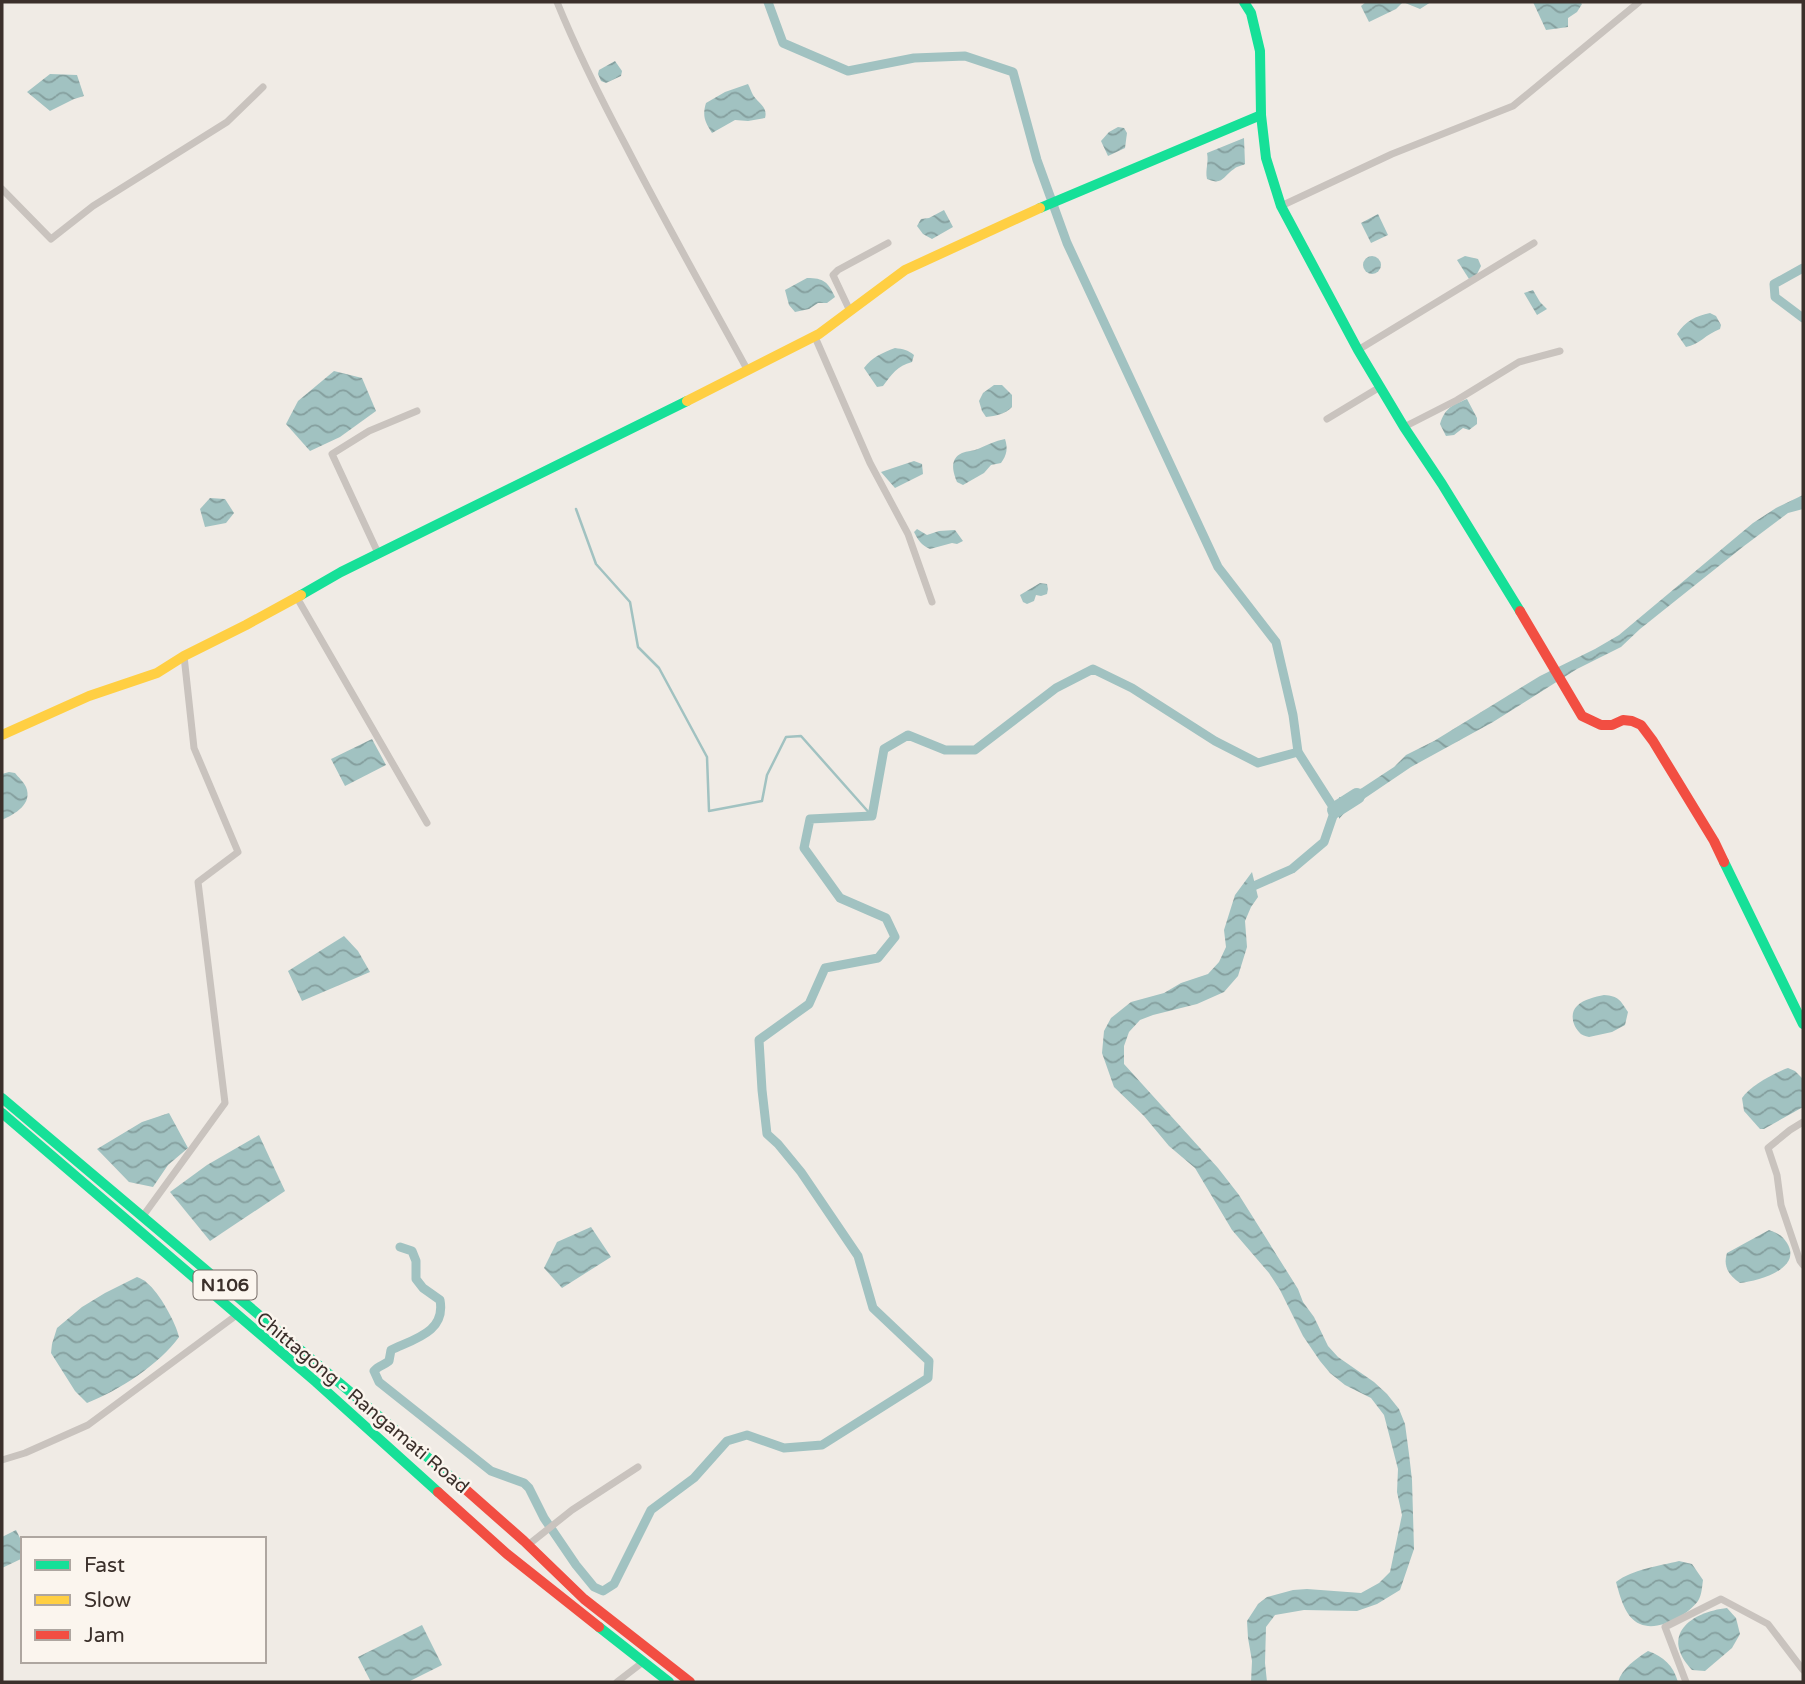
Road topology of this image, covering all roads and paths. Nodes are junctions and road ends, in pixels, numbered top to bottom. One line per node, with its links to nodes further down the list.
1 (557, 2): 14 (street)
2 (1244, 2): 5 (main road)
3 (1639, 2): 7 (street)
4 (263, 87): 6 (street)
5 (1261, 115): 7 (main road); 10 (main road)
6 (2, 189)
7 (1281, 206): 12 (main road)
8 (888, 243): 10 (street)
9 (1534, 243): 12 (street)
10 (850, 311): 11 (main road)
11 (815, 337): 14 (main road); 21 (street)
12 (1358, 350): 15 (main road)
13 (1560, 351): 18 (street)
14 (748, 371): 19 (main road)
15 (1380, 387): 17 (street); 18 (main road)
16 (417, 411): 19 (street)
17 (1327, 419)
18 (1404, 427): 25 (main road)
19 (378, 553): 20 (main road)
20 (296, 596): 22 (main road); 24 (street)
21 (932, 602)
22 (184, 656): 23 (main road); 31 (street)
23 (2, 735)
24 (426, 823)
25 (1803, 1024)
26 (2, 1098): 29 (main road, Chittagong - Rangamati Road / N106)
27 (2, 1113): 30 (main road)
28 (1803, 1122): 32 (street)
29 (130, 1206): 30 (main road); 31 (main road, Chittagong - Rangamati Road / N106)
30 (123, 1216): 33 (main road)
31 (143, 1216): 36 (main road, Chittagong - Rangamati Road / N106)
32 (1803, 1265)
33 (238, 1314): 34 (street); 37 (main road)
34 (2, 1460)
35 (638, 1467): 36 (street)
36 (526, 1543): 41 (main road, Chittagong - Rangamati Road / N106)
37 (643, 1662): 39 (street); 40 (main road)
38 (1803, 1670): 42 (street)
39 (617, 1682)
40 (669, 1682)
41 (690, 1682)
42 (1686, 1682)

